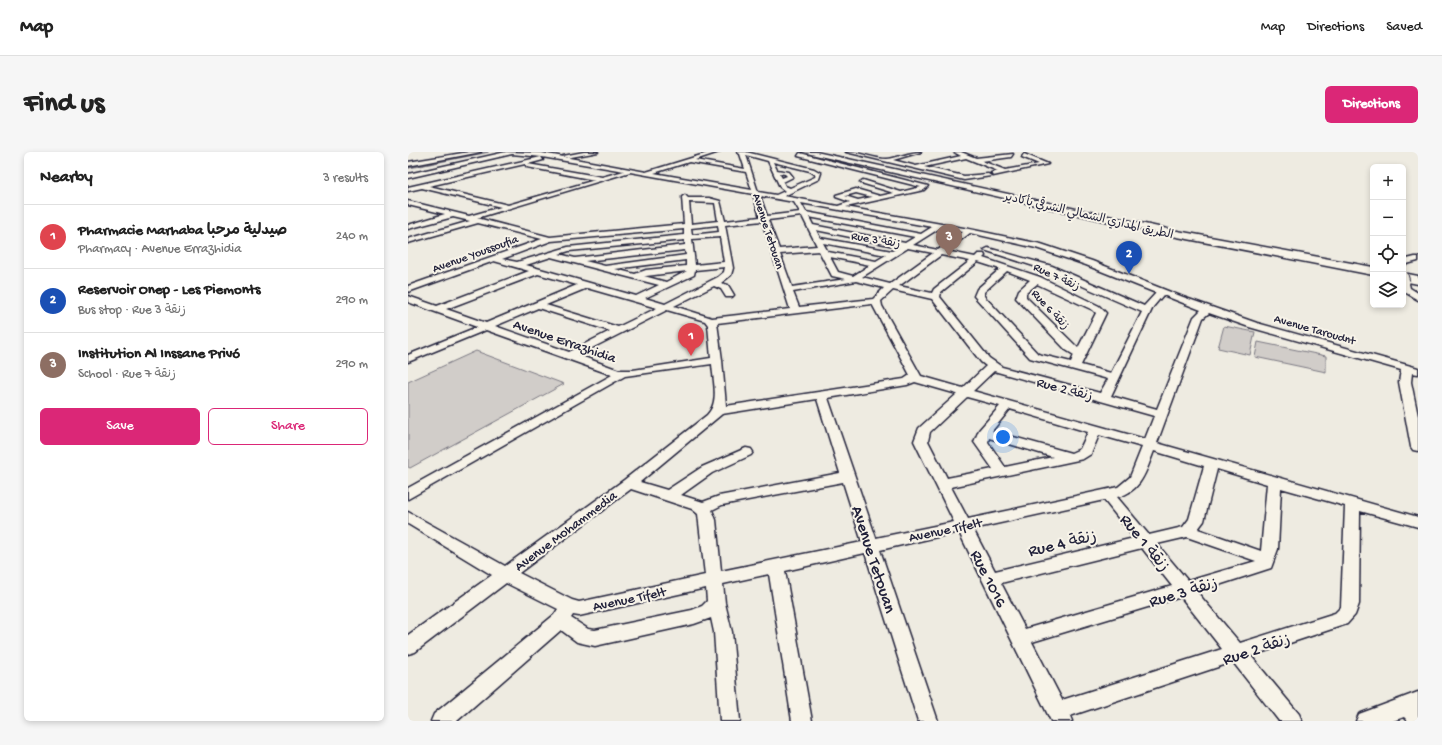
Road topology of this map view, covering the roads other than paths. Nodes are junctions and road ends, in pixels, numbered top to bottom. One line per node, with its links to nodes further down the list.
1 (471, 152): 23 (street)
2 (478, 152): 23 (street)
3 (512, 152): 16 (street); 30 (street)
4 (595, 152): 16 (street)
5 (716, 152): 17 (street)
6 (741, 152): 18 (street); 25 (street, Avenue Tetouan)
7 (840, 152): 90 (highway, الطريق المداري الشمالي الشرقي بأكادير)
8 (849, 152): 19 (street)
9 (905, 152): 11 (street)
10 (957, 152): 14 (street)
11 (915, 153): 19 (street)
12 (807, 155): 24 (street); 42 (street); 91 (highway, الطريق المداري الشمالي الشرقي بأكادير)
13 (1011, 155): 20 (street)
14 (966, 156): 20 (street); 26 (street)
15 (1024, 156): 29 (street)
16 (553, 157): 22 (street); 27 (street, Avenue Taroudnt)
17 (699, 157): 21 (street); 25 (street)
18 (771, 159): 24 (street); 28 (street)
19 (886, 160): 26 (street)
20 (975, 160): 29 (street)
21 (687, 161): 25 (street); 31 (street)
22 (520, 163): 33 (street); 34 (street)
23 (408, 164)
24 (789, 164): 41 (street)
25 (747, 168): 38 (street, Avenue Tetouan)
26 (916, 168): 29 (street)
27 (631, 171): 31 (street, Avenue Taroudnt); 34 (street)
28 (775, 172): 35 (street); 35 (street)
29 (1005, 172)
30 (423, 173): 32 (street); 33 (street)
31 (645, 174): 43 (street, Avenue Taroudnt)
32 (408, 176)
33 (452, 179): 39 (street)
34 (604, 179): 49 (street)
35 (780, 181): 41 (street)
36 (863, 182): 42 (street)
37 (746, 183): 38 (street)
38 (753, 184): 43 (street, Avenue Tetouan)
39 (421, 186): 40 (street); 49 (street)
40 (408, 189)
41 (791, 191): 44 (street)
42 (901, 193): 45 (street)
43 (757, 194): 44 (street, Avenue Taroudnt); 53 (street, Avenue Tetouan)
44 (777, 197): 46 (street, Avenue Taroudnt)
45 (880, 197): 47 (street); 47 (street)
46 (797, 201): 50 (street, Avenue Taroudnt); 52 (street)
47 (858, 202): 50 (street)
48 (408, 203): 51 (street)
49 (510, 207): 54 (street)
50 (833, 207): 57 (street, Avenue Taroudnt)
51 (452, 214): 54 (street); 58 (street)
52 (804, 214): 53 (street); 59 (street); 63 (street)
53 (765, 219): 55 (street); 74 (street, Avenue Tetouan)
54 (474, 220): 66 (street); 67 (street)
55 (721, 223): 56 (street); 56 (street); 62 (street)
56 (688, 226): 61 (street); 64 (street)
57 (938, 226): 60 (street, Avenue Taroudnt); 63 (street)
58 (408, 227)
59 (811, 227): 69 (street, Rue 3 زنقة); 71 (street)
60 (969, 231): 65 (street, Avenue Taroudnt); 73 (street)
61 (632, 232): 66 (street); 68 (street)
62 (723, 234): 64 (street); 84 (street)
63 (922, 236): 69 (street)
64 (688, 237): 68 (street); 70 (street)
65 (1004, 238): 72 (street); 92 (street, Avenue Taroudnt)
66 (550, 239): 79 (street, Avenue Youssoufia)
67 (408, 241)
68 (629, 243): 75 (street); 76 (street)
69 (907, 245): 73 (street, Rue 3 زنقة); 77 (street)
70 (689, 247): 75 (street); 78 (street)
71 (822, 247): 74 (street); 77 (street); 85 (street); 97 (street)
72 (988, 250): 80 (street); 99 (street)
73 (941, 251): 80 (street, Rue 7 زنقة); 103 (street)
74 (776, 252): 106 (street, Avenue Tetouan)
75 (627, 253): 82 (street)
76 (549, 254): 82 (street); 86 (street)
77 (893, 254): 85 (street)
78 (690, 257): 87 (street); 88 (street)
79 (495, 259): 86 (street); 105 (street, Avenue Youssoufia)
80 (977, 259): 89 (street, Rue 7 زنقة); 109 (street)
81 (1418, 259): 83 (street)
82 (573, 260): 87 (street)
83 (1406, 262)
84 (728, 264): 88 (street); 100 (street)
85 (876, 264): 97 (street)
86 (517, 265): 93 (street)
87 (604, 268): 94 (street)
88 (691, 268): 94 (street); 102 (street)
89 (1006, 268): 98 (street, Rue 7 زنقة); 128 (street)
90 (1370, 269)
91 (1370, 269)
92 (1107, 270): 99 (street); 107 (street, Avenue Taroudnt)
93 (537, 271): 101 (street); 116 (street)
94 (636, 276): 102 (street)
95 (1406, 277): 96 (highway)
96 (1418, 278)
97 (852, 279): 103 (street); 106 (street)
98 (1037, 279): 123 (street, Rue 6 زنقة); 123 (street, Rue 7 زنقة)
99 (1077, 279): 119 (street)
100 (713, 283): 108 (street); 115 (street)
101 (584, 285): 112 (street); 114 (street)
102 (669, 285): 112 (street)
103 (890, 288): 109 (street); 113 (street)
104 (1406, 288): 110 (street)
105 (408, 289)
106 (788, 290): 118 (street, Avenue Tetouan)
107 (1161, 292): 117 (street, Avenue Taroudnt); 119 (street)
108 (729, 295)
109 (935, 297): 127 (street, Rue 2 زنقة)
110 (1418, 297)
111 (408, 299): 116 (street, Avenue Errazhidia)
112 (637, 299): 115 (street)
113 (876, 301): 118 (street); 132 (street)
114 (537, 305): 121 (street); 122 (street)
115 (666, 307): 120 (street); 122 (street)
116 (437, 309): 121 (street, Avenue Errazhidia)
117 (1207, 309): 129 (street, Avenue Taroudnt); 140 (street, Avenue Tifelt)
118 (795, 310): 120 (street)
119 (1146, 310): 131 (street)
120 (710, 321): 126 (street)
121 (485, 327): 124 (street, Avenue Errazhidia); 125 (street)
122 (619, 331): 124 (street)
123 (1081, 355): 128 (street, Rue 7 زنقة)
124 (569, 356): 130 (street, Avenue Errazhidia)
125 (408, 359)
126 (717, 360): 130 (street, Avenue Errazhidia); 139 (street)
127 (993, 366): 133 (street, Rue 2 زنقة); 134 (street)
128 (1079, 369): 131 (street); 133 (street, Rue 7 زنقة)
129 (1413, 369): 136 (street)
130 (623, 374): 154 (street)
131 (1114, 377): 137 (street)
132 (915, 378): 134 (street); 135 (street)
133 (1074, 390): 137 (street, Rue 2 زنقة)
134 (964, 392): 138 (street); 153 (street, Rue 1016)
135 (822, 396): 139 (street); 150 (street, Avenue Tetouan)
136 (1413, 397): 141 (street)
137 (1104, 398): 140 (street, Rue 2 زنقة)
138 (1007, 404): 142 (street); 143 (street)
139 (718, 411): 152 (street, Avenue Mohammedia)
140 (1162, 414): 144 (street, Avenue Tifelt)
141 (1416, 425): 145 (street)
142 (1095, 430): 144 (street); 147 (street)
143 (984, 433): 147 (street); 149 (street)
144 (1150, 445): 148 (street); 155 (street, Avenue Tifelt)
145 (1418, 447)
146 (746, 452): 156 (street)
147 (1073, 458): 149 (street)
148 (1212, 463): 151 (street); 162 (street)
149 (1002, 472): 153 (street)
150 (848, 476): 158 (street); 164 (street, Avenue Tetouan)
151 (1274, 481): 157 (street); 165 (street)
152 (629, 483): 156 (street); 167 (street, Avenue Mohammedia)
153 (943, 484): 161 (street, Rue 1016)
154 (408, 494)
155 (1107, 494): 161 (street, Avenue Tifelt); 163 (street, Rue 1 زنقة)
156 (669, 496): 158 (street)
157 (1353, 504): 160 (street); 175 (street, Rue 2 زنقة)
158 (702, 508): 169 (street)
159 (408, 517): 167 (street)
160 (1418, 522)
161 (964, 525): 164 (street, Avenue Tifelt); 168 (street, Rue 1016)
162 (1188, 531): 163 (street, Rue 4 زنقة); 165 (street)
163 (1146, 542): 168 (street, Rue 4 زنقة); 170 (street, Rue 1 زنقة)
164 (870, 546): 166 (street, Avenue Tifelt); 181 (street, Avenue Tetouan)
165 (1267, 559): 170 (street, Rue 3 زنقة)
166 (776, 567): 169 (street, Avenue Tifelt); 180 (street)
167 (506, 574): 172 (street); 174 (street, Avenue Mohammedia)
168 (991, 578): 173 (street, Rue 1016)
169 (714, 579): 171 (street); 172 (street, Avenue Tifelt)
170 (1185, 590): 173 (street, Rue 3 زنقة); 175 (street, Rue 1 زنقة)
171 (716, 603): 172 (street); 179 (street)
172 (564, 613): 178 (street)
173 (1020, 638): 177 (street, Rue 1016)
174 (408, 646)
175 (1237, 654): 177 (street, Rue 2 زنقة); 182 (street, Rue 1 زنقة)
176 (1414, 708): 183 (street)
177 (1060, 716)
178 (441, 721)
179 (730, 721)
180 (802, 721)
181 (928, 721)
182 (1292, 721)
183 (1366, 721)

